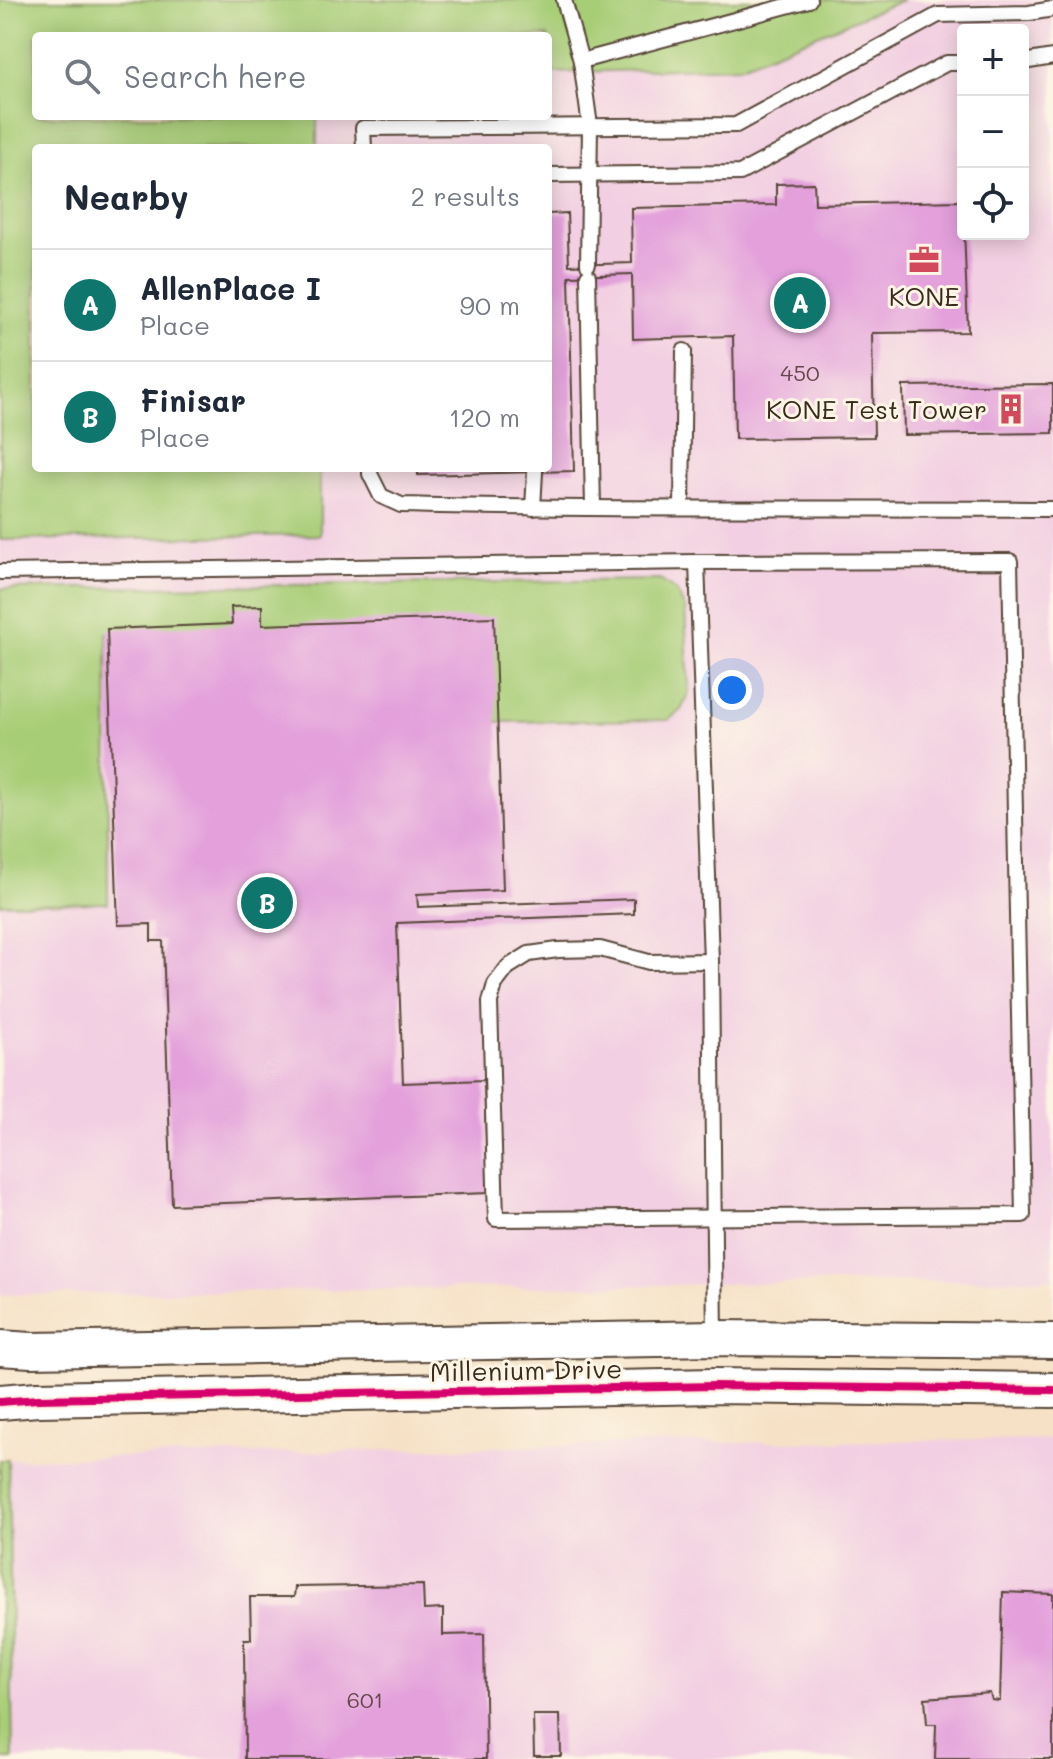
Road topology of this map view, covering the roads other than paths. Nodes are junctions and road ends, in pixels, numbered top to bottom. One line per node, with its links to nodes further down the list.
1 (564, 0): 5 (lane)
2 (809, 0): 5 (lane)
3 (1053, 9): 8 (lane)
4 (1053, 57): 6 (lane)
5 (581, 61): 8 (lane)
6 (1029, 61)
7 (957, 63): 10 (lane)
8 (590, 126): 9 (lane); 10 (lane)
9 (364, 144)
10 (589, 174): 11 (lane); 15 (lane)
11 (552, 175)
12 (684, 351): 16 (lane)
13 (370, 472): 17 (lane)
14 (535, 472): 17 (lane)
15 (593, 507): 16 (lane); 17 (lane)
16 (682, 507): 18 (lane)
17 (533, 508)
18 (1053, 509)
19 (697, 562): 20 (lane); 21 (lane); 22 (lane)
20 (0, 572)
21 (711, 961): 22 (lane); 22 (lane)
22 (714, 1218): 23 (lane)
23 (715, 1338): 24 (street, Millenium Drive); 25 (street, Millenium Drive); 26 (street)
24 (1053, 1341)
25 (0, 1348)
26 (715, 1386): 27 (street, Millenium Drive); 28 (street, Millenium Drive)
27 (1053, 1390)
28 (0, 1402)

